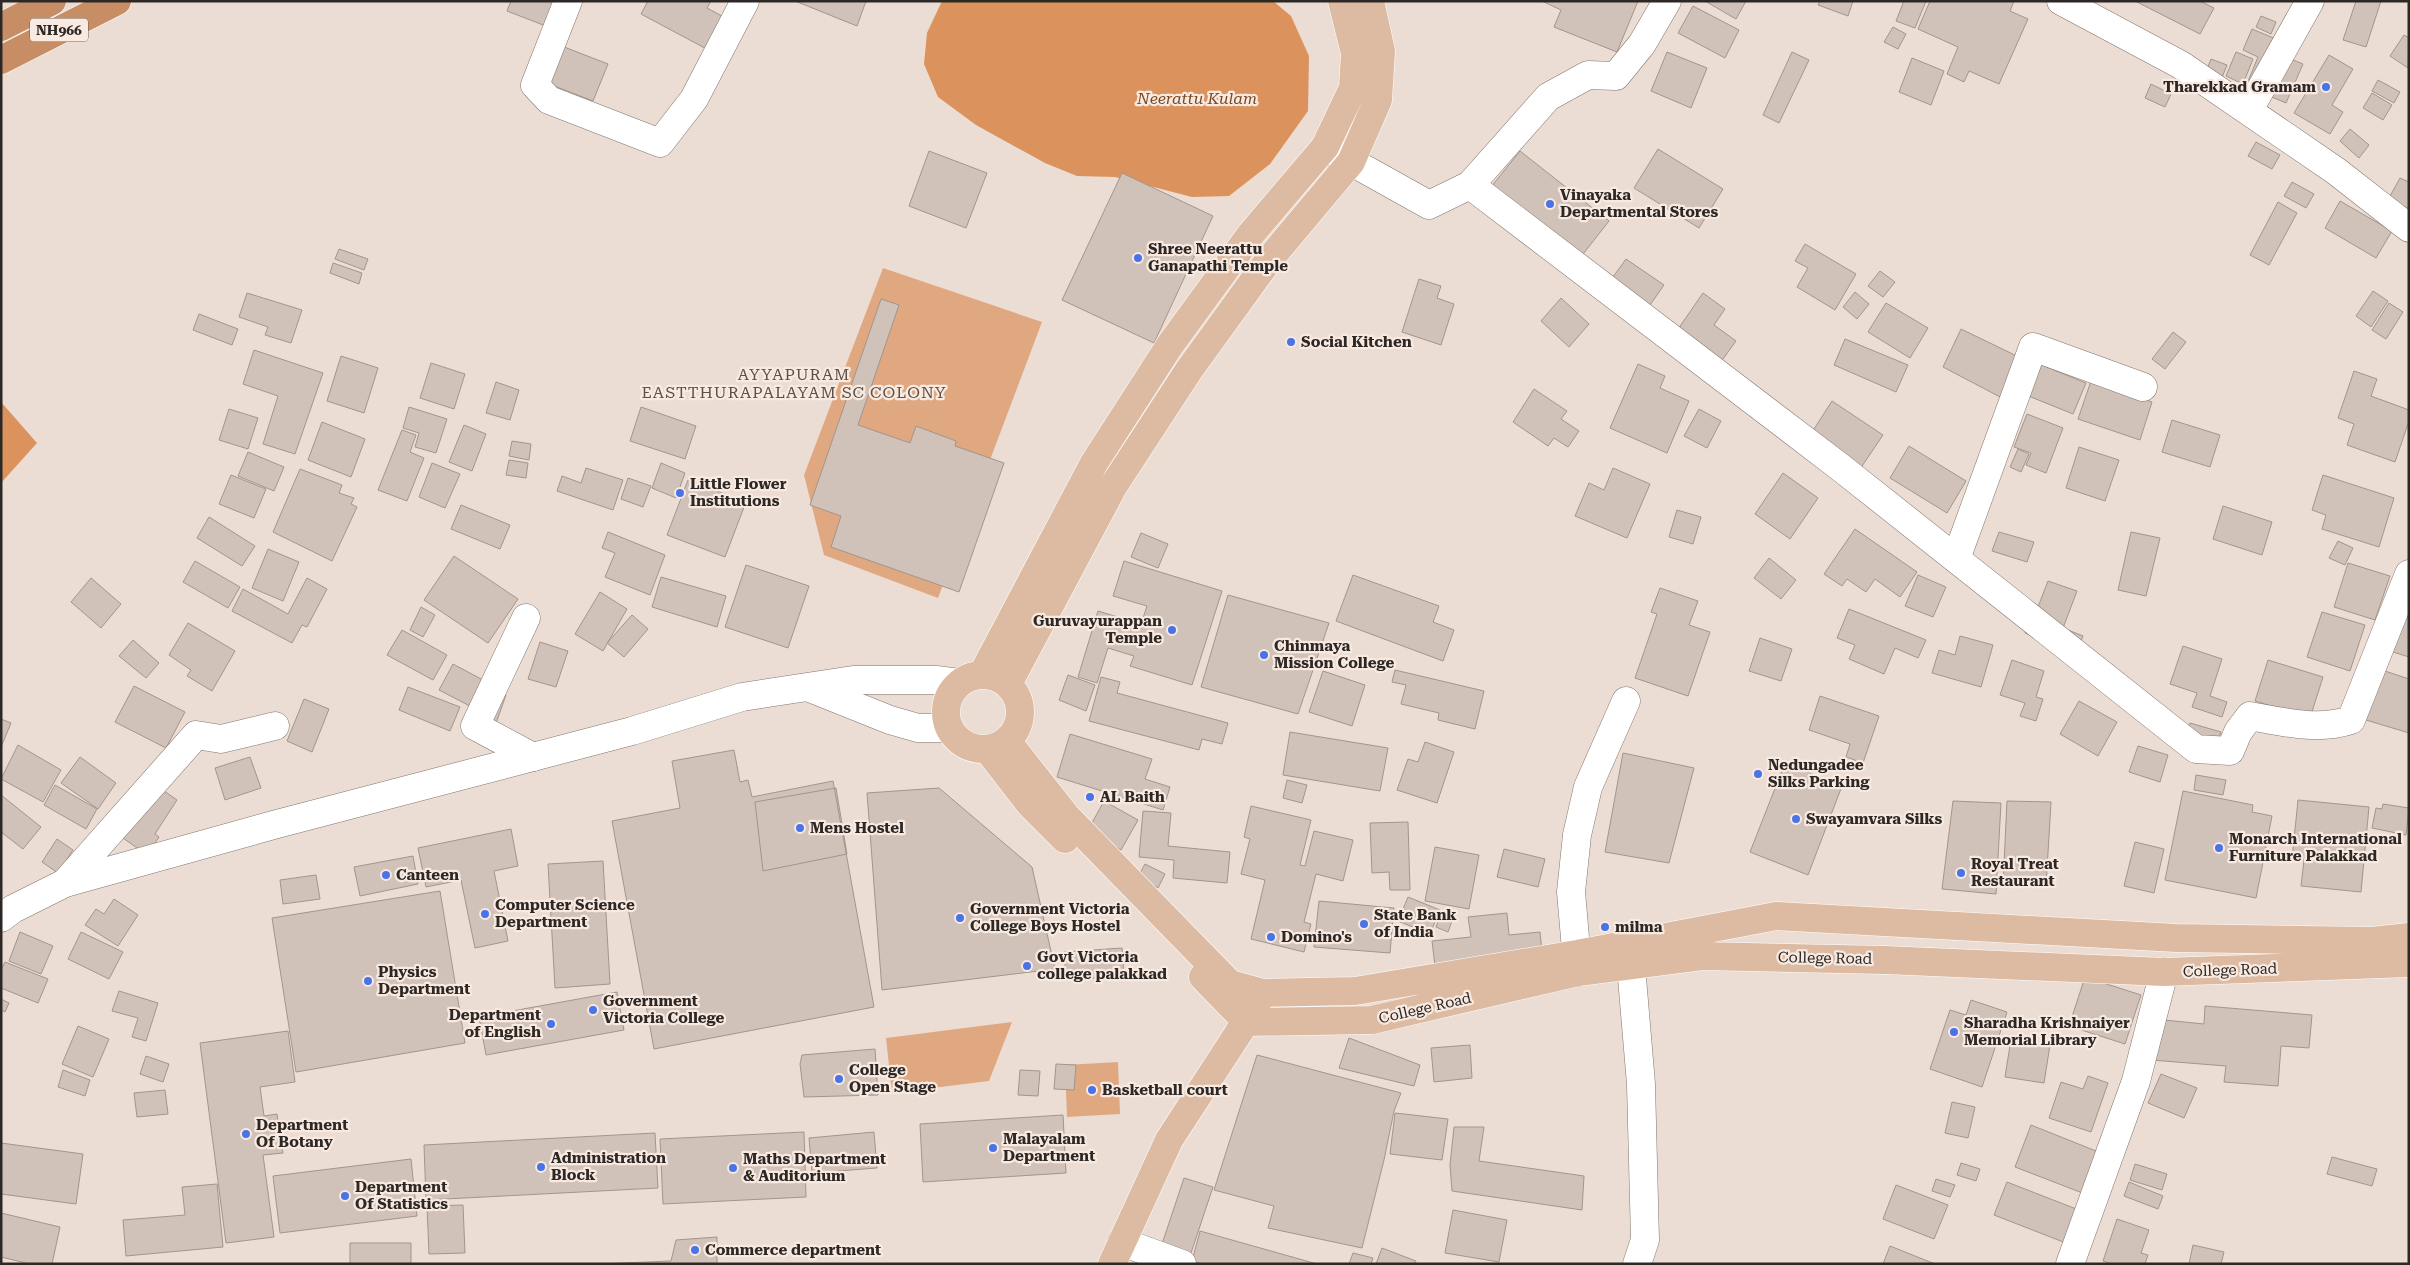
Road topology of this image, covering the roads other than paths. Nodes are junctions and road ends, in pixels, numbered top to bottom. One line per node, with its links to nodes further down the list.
1 (52, 1): 10 (highway, NH966)
2 (117, 1): 11 (highway, NH966)
3 (568, 1): 4 (street)
4 (744, 1)
5 (1342, 1): 13 (main road)
6 (1370, 1): 14 (main road)
7 (1667, 1): 15 (street)
8 (2061, 1): 12 (street)
9 (2310, 1): 12 (street)
10 (1, 27)
11 (1, 60)
12 (2249, 110): 16 (street)
13 (1325, 147): 14 (street); 21 (main road)
14 (1351, 162): 15 (street); 22 (main road)
15 (1470, 185): 18 (street)
16 (2409, 228)
17 (2143, 387): 18 (street)
18 (1956, 559): 19 (street)
19 (2409, 574)
20 (526, 618): 28 (street)
21 (970, 679): 22 (main road); 23 (street); 26 (main road)
22 (1008, 684): 27 (main road)
23 (808, 687): 26 (street); 28 (street)
24 (1626, 701): 32 (street)
25 (275, 726): 29 (street)
26 (949, 728): 27 (main road)
27 (998, 745): 36 (main road, College Road); 37 (main road)
28 (533, 757): 29 (street)
29 (65, 883): 30 (street)
30 (1, 918)
31 (2409, 937): 32 (main road, College Road)
32 (1577, 963): 34 (main road, College Road); 36 (main road, College Road); 37 (main road, College Road)
33 (2409, 963): 35 (main road, College Road)
34 (1632, 966): 35 (main road, College Road); 40 (street)
35 (2164, 972): 41 (street)
36 (1263, 993): 37 (main road)
37 (1247, 1022): 38 (main road)
38 (1117, 1253): 39 (street)
39 (1182, 1264)
40 (1637, 1264)
41 (2070, 1264)

